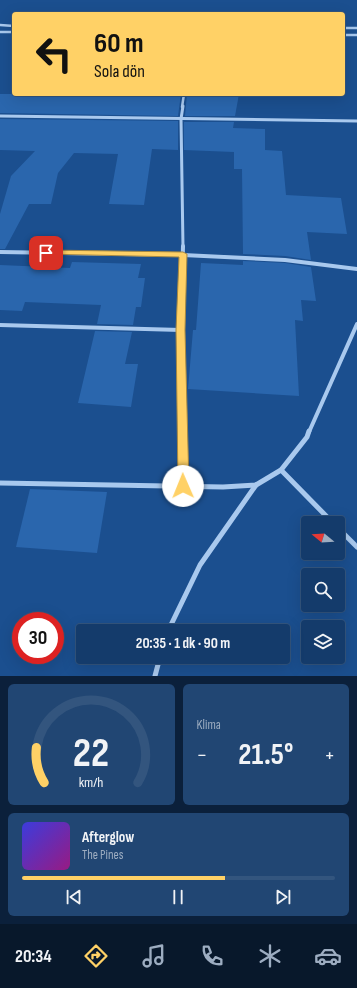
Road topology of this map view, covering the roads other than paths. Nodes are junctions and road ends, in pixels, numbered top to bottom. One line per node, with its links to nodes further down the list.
1 (0, 26): 2 (street)
2 (12, 26)
3 (345, 28): 4 (street)
4 (357, 28)
5 (0, 32): 6 (street)
6 (12, 32)
7 (345, 35): 8 (street)
8 (357, 35)
9 (184, 96): 11 (street)
10 (0, 116): 11 (street)
11 (181, 119): 12 (street); 14 (street)
12 (357, 121)
13 (0, 252): 14 (street)
14 (183, 254): 15 (street); 18 (street)
15 (357, 269)
16 (357, 324): 19 (street)
17 (0, 325): 18 (street)
18 (181, 330): 22 (street)
19 (281, 470): 21 (street); 23 (street)
20 (0, 483): 22 (street)
21 (256, 485): 22 (street); 26 (street)
22 (183, 486)
23 (326, 516)
24 (345, 535): 25 (street)
25 (357, 547)
26 (171, 624)
27 (158, 664): 28 (street)
28 (155, 676)

